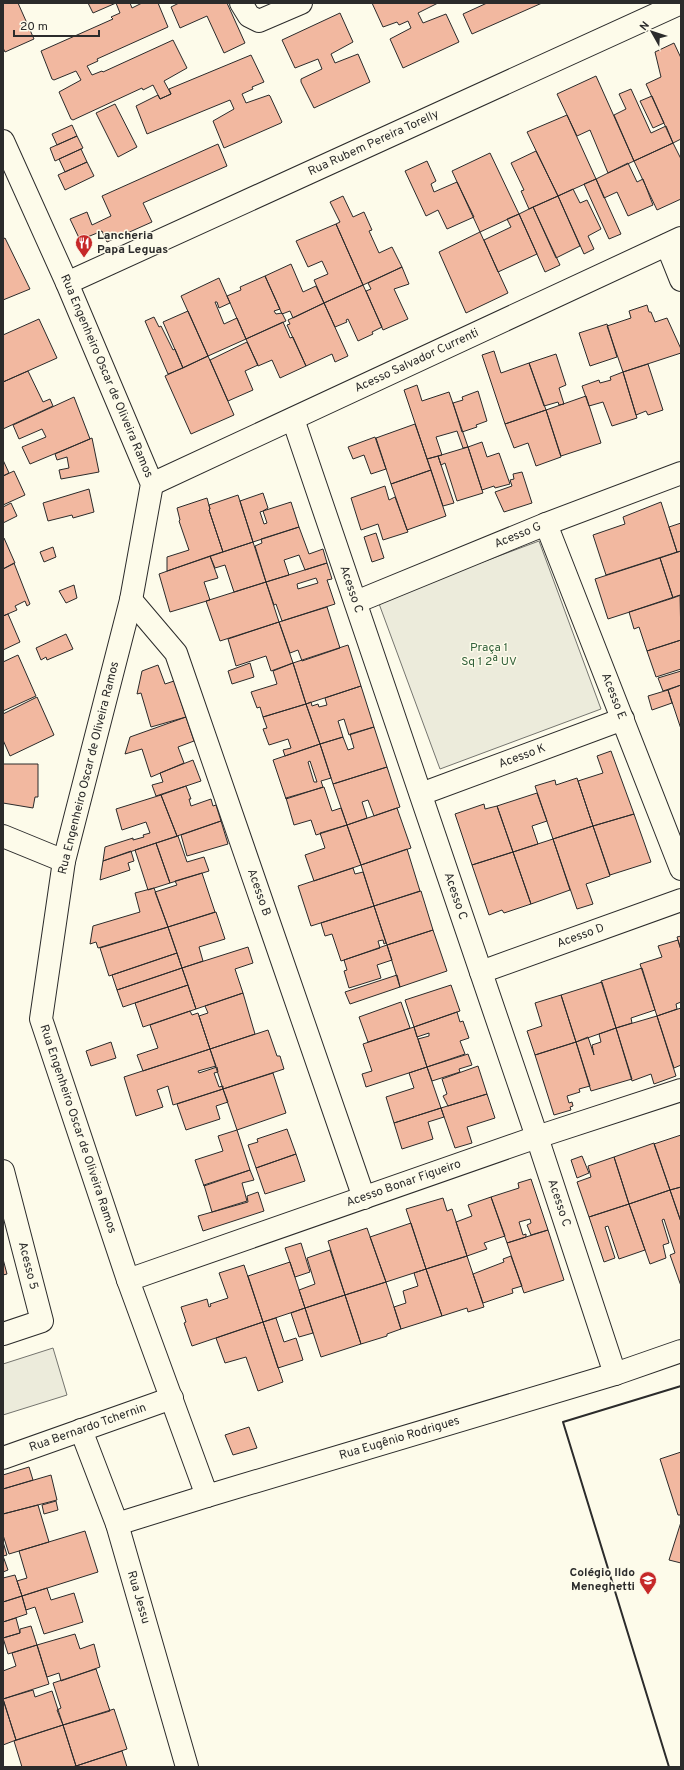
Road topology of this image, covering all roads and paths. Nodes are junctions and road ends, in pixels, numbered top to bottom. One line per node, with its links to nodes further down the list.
1 (242, 3): 2 (street)
2 (301, 3)
3 (681, 3): 7 (street, Rua Rubem Pereira Torelly)
4 (3, 141): 7 (street, Rua Engenheiro Oscar de Oliveira Ramos)
5 (674, 241): 6 (street); 8 (street, Acesso Salvador Currenti)
6 (681, 280)
7 (68, 283): 10 (street, Rua Engenheiro Oscar de Oliveira Ramos)
8 (293, 419): 10 (street, Acesso Salvador Currenti); 13 (street, Acesso C)
9 (681, 472): 11 (street, Acesso G)
10 (152, 484): 12 (street, Rua Engenheiro Oscar de Oliveira Ramos)
11 (546, 524): 13 (street, Acesso G); 14 (street, Acesso E)
12 (131, 600): 17 (street, Rua Engenheiro Oscar de Oliveira Ramos); 24 (street, Acesso B)
13 (356, 602): 15 (street, Acesso C)
14 (623, 719): 15 (street, Acesso K); 18 (street, Acesso E)
15 (421, 794): 20 (street, Acesso C)
16 (3, 836): 17 (street)
17 (64, 861): 25 (street, Rua Engenheiro Oscar de Oliveira Ramos)
18 (681, 869)
19 (681, 900): 20 (street, Acesso D)
20 (481, 972): 22 (street, Acesso C)
21 (681, 1090): 22 (street, Acesso Bonar Figueiro)
22 (537, 1137): 24 (street, Acesso Bonar Figueiro); 28 (street, Acesso C)
23 (3, 1171): 26 (street, Acesso 5)
24 (364, 1198): 25 (street, Acesso Bonar Figueiro)
25 (128, 1280): 29 (street, Rua Engenheiro Oscar de Oliveira Ramos)
26 (3, 1334)
27 (681, 1351): 28 (street, Rua Eugênio Rodrigues)
28 (615, 1374): 32 (street, Rua Eugênio Rodrigues)
29 (172, 1398): 30 (street, Rua Bernardo Tchernin); 32 (street, Rua Engenheiro Oscar de Oliveira Ramos)
30 (81, 1430): 31 (street, Rua Bernardo Tchernin); 33 (street, Rua Jessu)
31 (3, 1458)
32 (207, 1496): 33 (street, Rua Eugênio Rodrigues)
33 (117, 1524): 34 (street, Rua Jessu)
34 (187, 1767)

